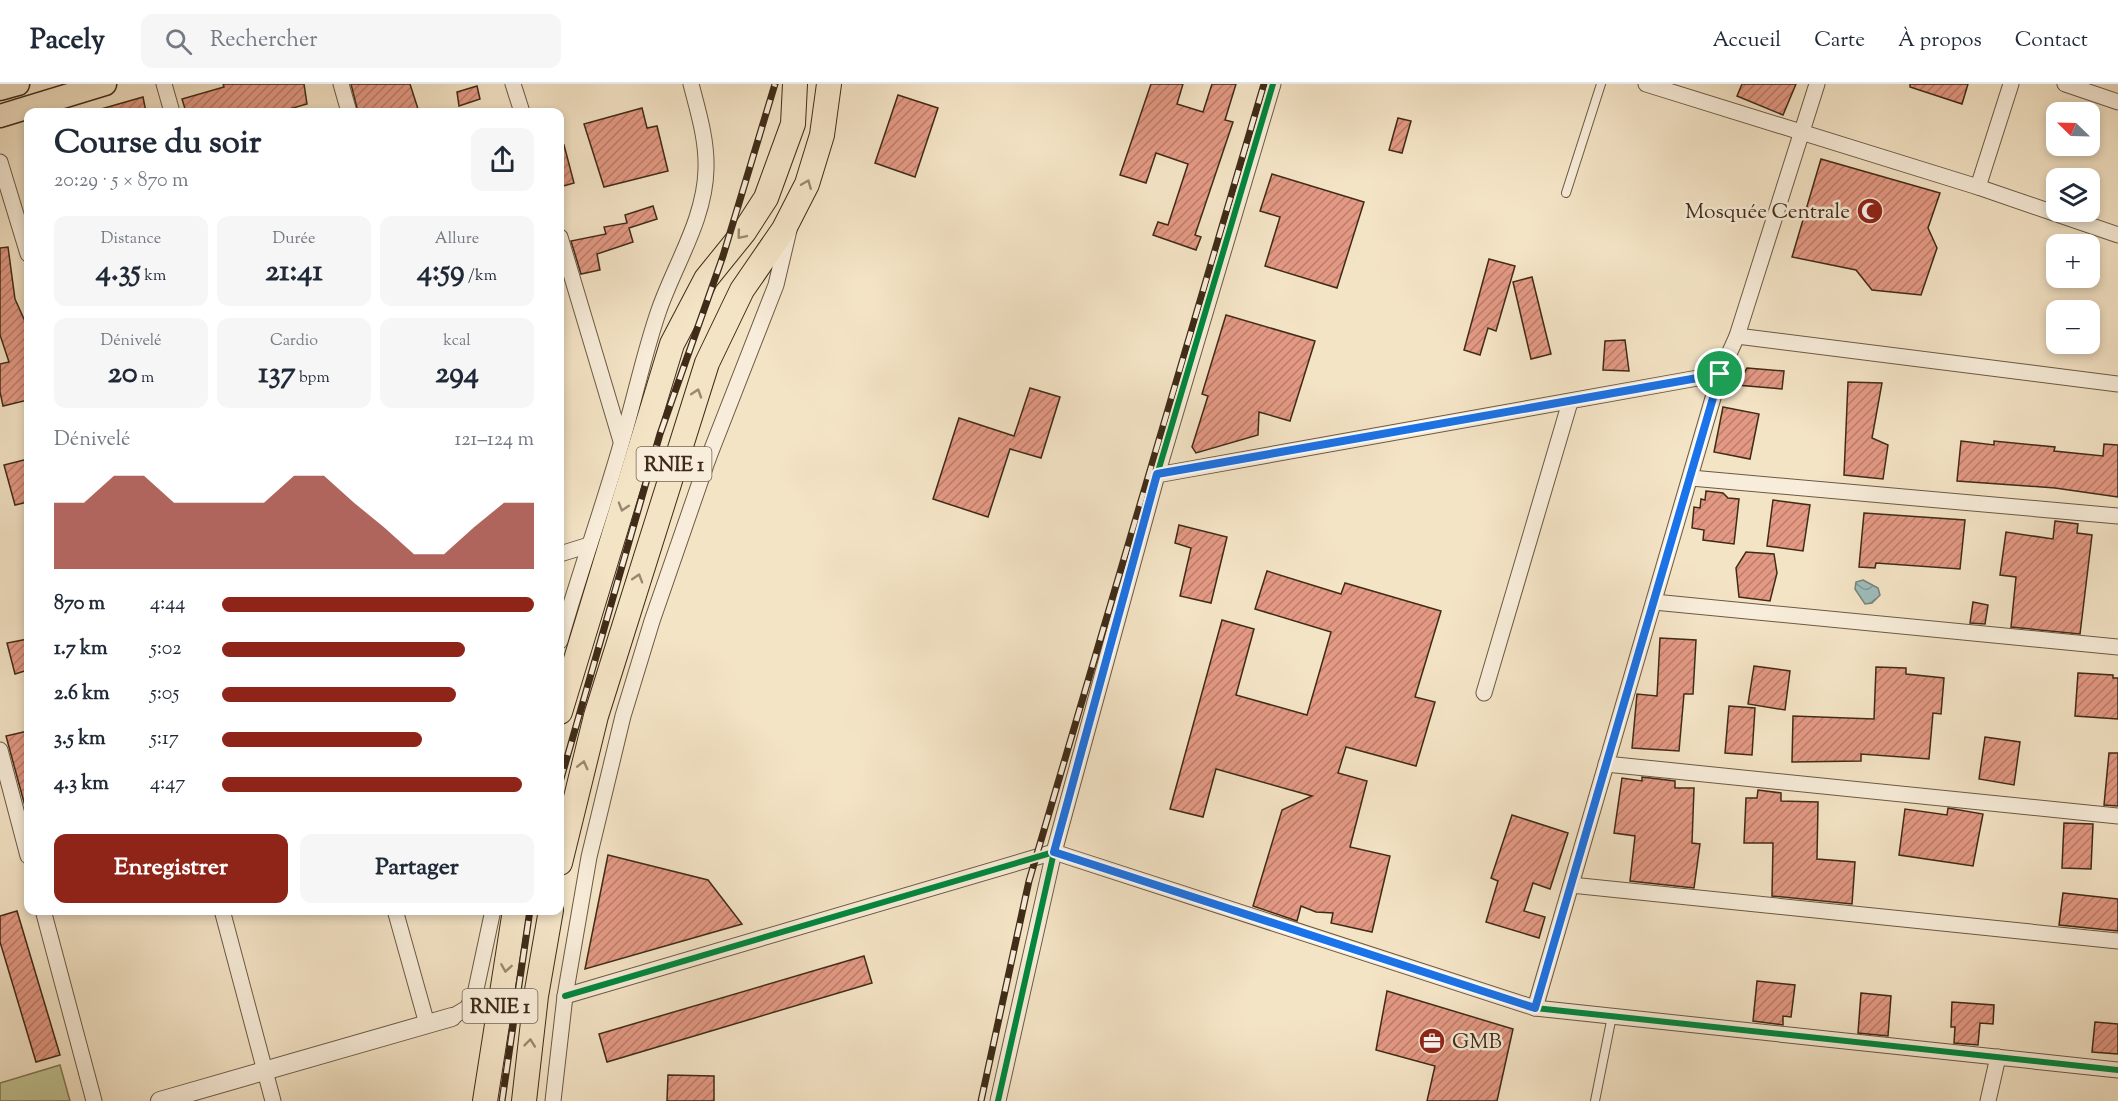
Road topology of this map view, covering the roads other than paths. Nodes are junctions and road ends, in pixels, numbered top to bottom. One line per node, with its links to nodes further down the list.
1 (18, 84): 15 (main road)
2 (105, 84): 17 (main road)
3 (164, 84): 18 (street)
4 (341, 84): 19 (street)
5 (513, 84): 20 (street)
6 (691, 84): 35 (street)
7 (795, 84): 47 (highway, RNIE 1, one-way to 47)
8 (829, 84): 27 (highway, RNIE 1, one-way to 8)
9 (1274, 84): 38 (street)
10 (1601, 84): 26 (lane)
11 (1646, 84): 23 (street)
12 (1817, 84): 23 (street)
13 (2011, 84): 25 (street)
14 (2065, 84): 16 (street)
15 (0, 89)
16 (2118, 102)
17 (26, 108)
18 (171, 108)
19 (349, 108)
20 (521, 108)
21 (24, 109): 22 (main road)
22 (0, 116)
23 (1801, 133): 25 (street); 31 (street)
24 (0, 162): 29 (street)
25 (1978, 187): 28 (street)
26 (1566, 193)
27 (793, 214): 36 (highway, RNIE 1, one-way to 27); 37 (street)
28 (2118, 235)
29 (24, 241)
30 (564, 250): 35 (street)
31 (1737, 336): 32 (street); 33 (street)
32 (1720, 374): 34 (street); 39 (street)
33 (2118, 384)
34 (1570, 402): 38 (street); 46 (street)
35 (622, 442): 41 (street)
36 (678, 451): 37 (street); 52 (highway, RNIE 1, one-way to 36)
37 (708, 459): 62 (street)
38 (1157, 474): 53 (street)
39 (1691, 478): 40 (street); 43 (street)
40 (2118, 516)
41 (589, 545): 42 (street); 44 (street)
42 (564, 553)
43 (1654, 602): 45 (street); 49 (street)
44 (564, 628)
45 (2118, 647)
46 (1484, 693)
47 (564, 699)
48 (0, 750): 51 (street)
49 (1606, 764): 50 (street); 54 (street)
50 (2118, 816)
51 (24, 841)
52 (564, 847)
53 (1054, 852): 62 (street); 63 (street); 76 (street)
54 (1570, 885): 61 (street); 63 (street)
55 (44, 915): 70 (street)
56 (223, 915): 69 (street)
57 (396, 915): 66 (street)
58 (492, 915): 65 (street)
59 (514, 915): 73 (highway, RNIE 1, one-way to 73)
60 (550, 915): 74 (highway, RNIE 1, one-way to 60)
61 (2118, 941)
62 (565, 996): 75 (street)
63 (1535, 1008): 64 (street)
64 (1612, 1016): 67 (street); 77 (lane)
65 (452, 1017): 66 (street)
66 (427, 1024): 69 (street)
67 (1998, 1058): 68 (street); 78 (street)
68 (2118, 1070)
69 (264, 1071): 71 (street); 72 (street)
70 (94, 1101)
71 (160, 1101)
72 (273, 1101)
73 (485, 1101)
74 (524, 1101)
75 (553, 1101)
76 (998, 1101)
77 (1595, 1101)
78 (1988, 1101)

